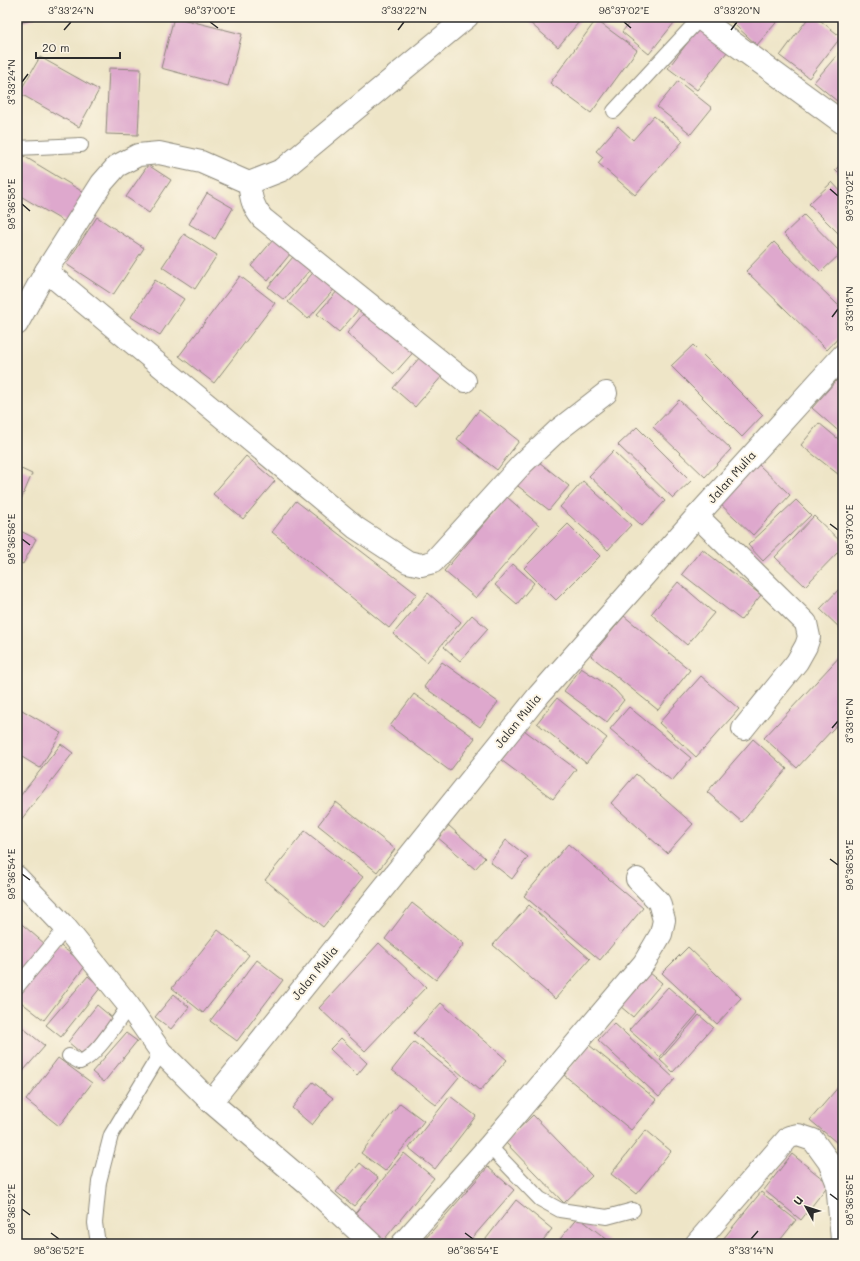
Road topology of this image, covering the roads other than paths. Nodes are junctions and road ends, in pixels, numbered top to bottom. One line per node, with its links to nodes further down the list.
1 (467, 17): 7 (street)
2 (699, 17): 3 (lane); 4 (street)
3 (614, 111)
4 (843, 122)
5 (81, 145): 6 (lane)
6 (17, 148)
7 (248, 183): 8 (street); 11 (street)
8 (46, 270): 9 (street); 12 (street)
9 (17, 324)
10 (843, 354): 13 (street, Jalan Mulia)
11 (466, 381)
12 (606, 393)
13 (697, 516): 14 (street); 22 (street, Jalan Mulia)
14 (743, 729)
15 (17, 877): 17 (street)
16 (637, 879): 23 (street)
17 (66, 928): 18 (lane); 19 (street)
18 (17, 987)
19 (129, 1006): 20 (street); 21 (lane)
20 (161, 1052): 22 (street); 26 (lane)
21 (69, 1056)
22 (211, 1102): 27 (street)
23 (489, 1146): 24 (lane); 28 (street)
24 (633, 1210)
25 (842, 1240): 29 (street)
26 (98, 1244)
27 (372, 1244)
28 (402, 1244)
29 (696, 1244)

